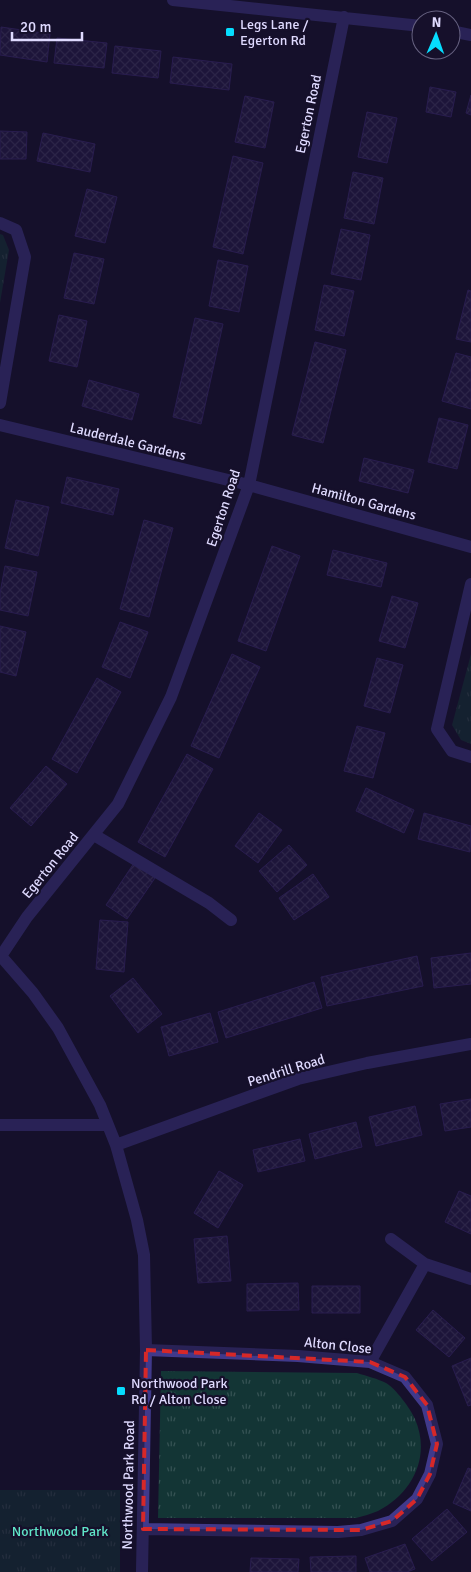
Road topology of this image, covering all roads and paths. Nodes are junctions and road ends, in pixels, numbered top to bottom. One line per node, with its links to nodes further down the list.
1 (173, 0): 2 (street)
2 (344, 17): 3 (street); 7 (street, Egerton Road)
3 (411, 25)
4 (0, 223): 5 (street)
5 (0, 403)
6 (0, 425): 7 (street, Lauderdale Gardens)
7 (249, 485): 8 (street, Hamilton Gardens); 11 (street, Egerton Road)
8 (471, 546)
9 (471, 584): 10 (street)
10 (471, 757)
11 (94, 835): 12 (street); 13 (street, Egerton Road)
12 (231, 920)
13 (0, 956): 16 (street, Northwood Park Road)
14 (471, 1044): 17 (street, Pendrill Road)
15 (0, 1125): 16 (street)
16 (108, 1125): 17 (street, Northwood Park Road)
17 (116, 1145): 21 (street, Northwood Park Road)
18 (391, 1240): 19 (street)
19 (425, 1264): 20 (street); 22 (street)
20 (471, 1278)
21 (146, 1350): 22 (street, Alton Close); 23 (street, Northwood Park Road)
22 (370, 1362): 23 (street, Alton Close)
23 (143, 1529): 24 (street, Northwood Park Road)
24 (142, 1572)

